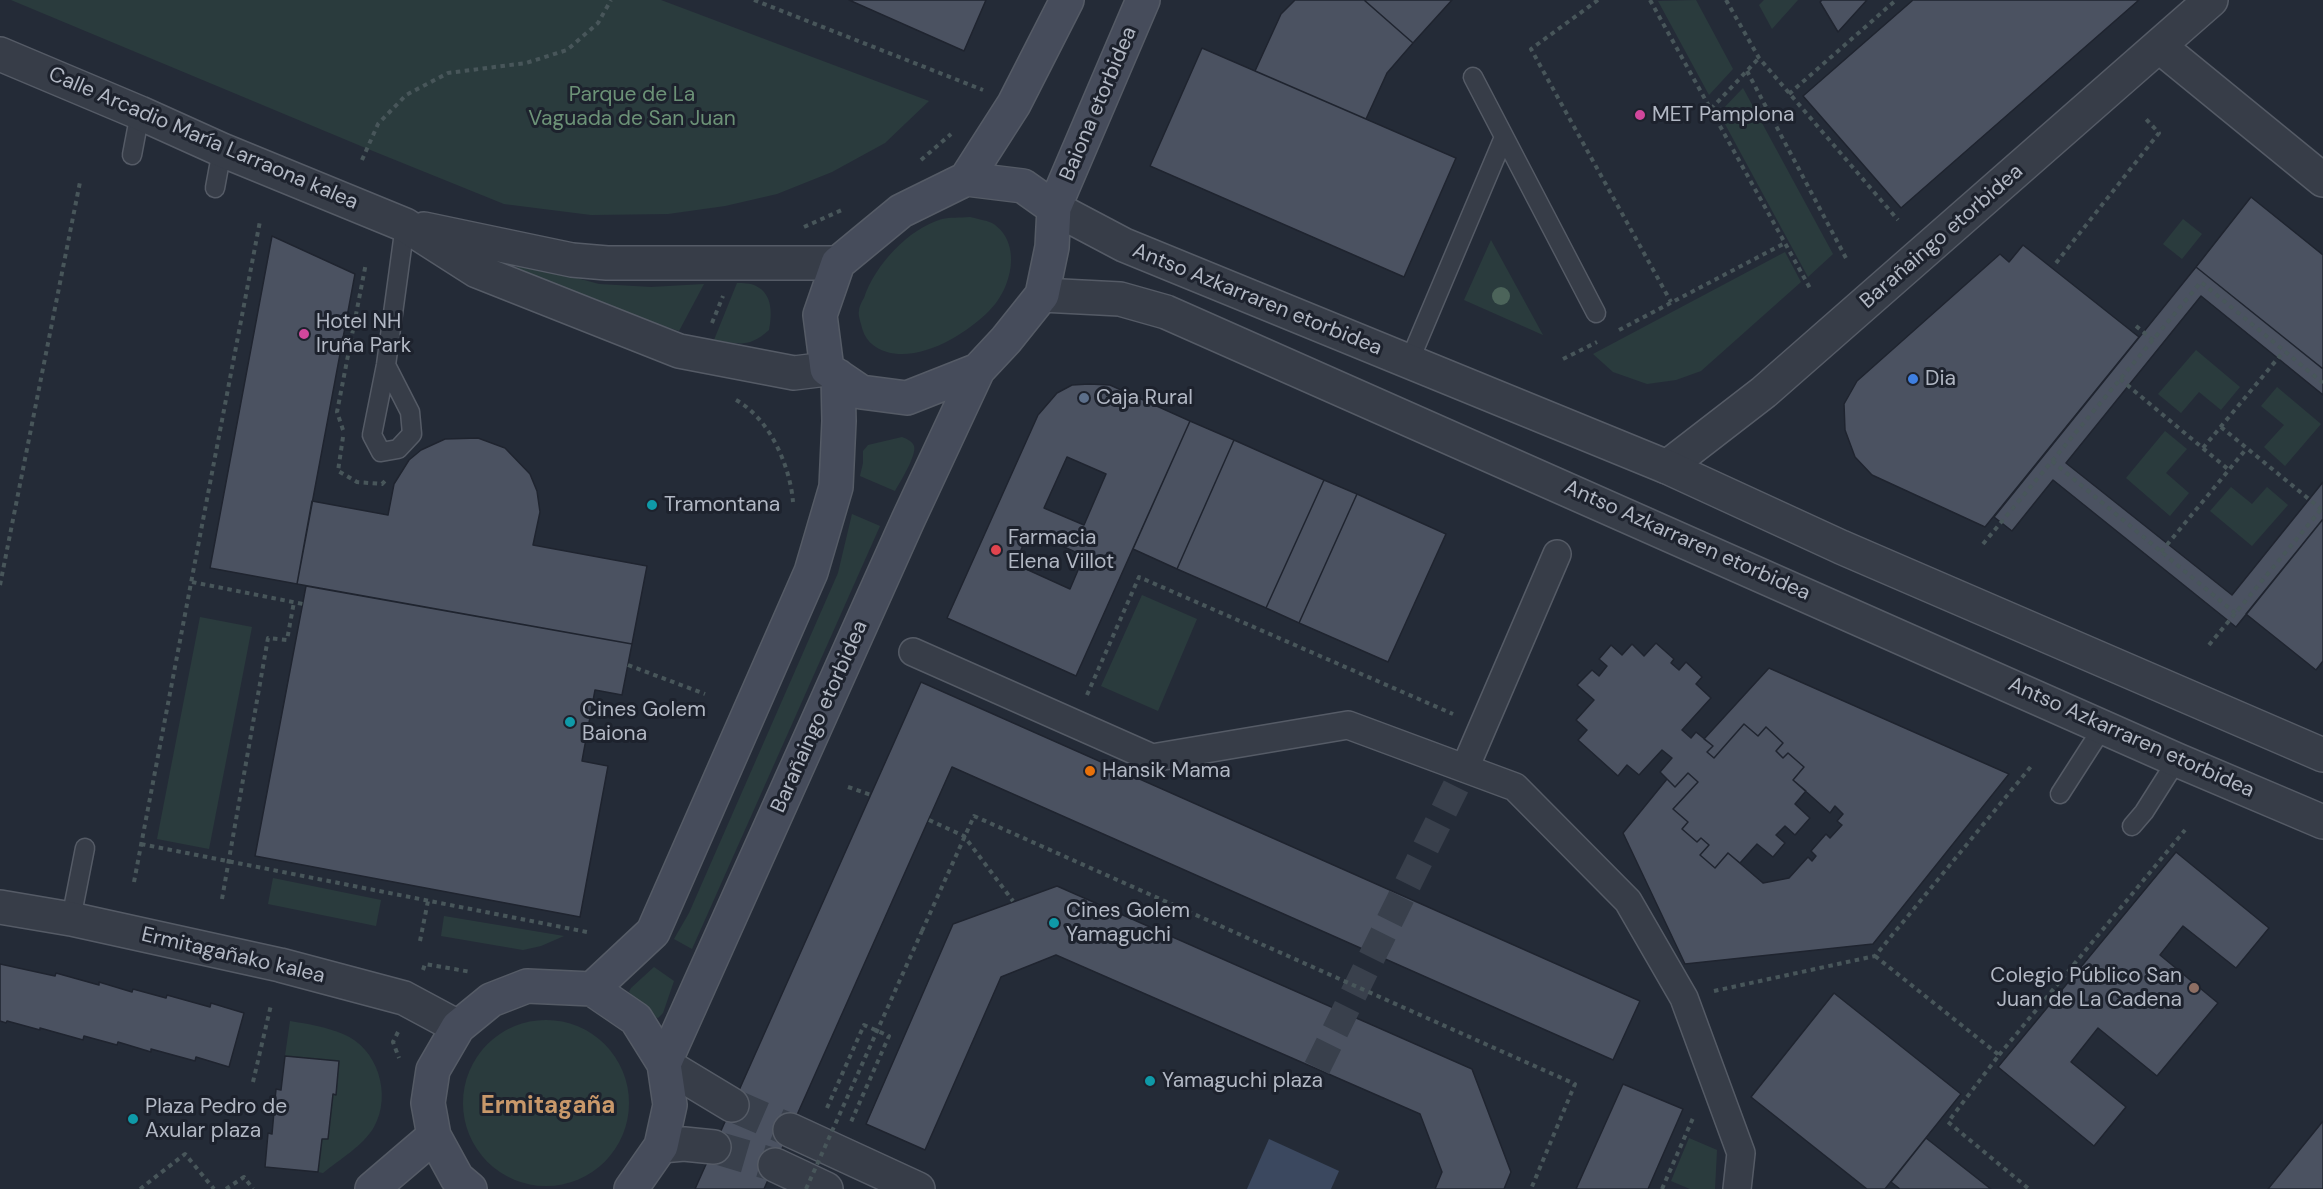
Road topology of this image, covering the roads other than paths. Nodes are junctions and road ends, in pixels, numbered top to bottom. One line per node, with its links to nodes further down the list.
1 (1067, 0): 11 (main road)
2 (1143, 0): 14 (main road, Baiona etorbidea)
3 (2211, 0): 4 (street, Barañaingo etorbidea)
4 (2159, 46): 12 (street); 23 (street, Barañaingo etorbidea)
5 (0, 54): 7 (street, Calle Arcadio María Larraona kalea)
6 (1473, 77): 8 (lane)
7 (140, 113): 9 (street, Calle Arcadio María Larraona kalea); 10 (lane)
8 (1504, 137): 18 (lane); 19 (lane)
9 (222, 150): 13 (lane); 15 (street, Calle Arcadio María Larraona kalea)
10 (132, 155)
11 (966, 179): 14 (main road); 16 (main road)
12 (2323, 180)
13 (215, 188)
14 (1054, 208): 17 (main road); 19 (street, Antso Azkarraren etorbidea)
15 (405, 225): 16 (street, Calle Arcadio María Larraona kalea); 20 (lane); 22 (street, Calle Arcadio María Larraona kalea)
16 (838, 263): 22 (main road)
17 (1042, 295): 21 (main road); 26 (street, Antso Azkarraren etorbidea)
18 (1596, 313)
19 (1409, 362): 23 (street, Antso Azkarraren etorbidea)
20 (386, 365)
21 (978, 370): 22 (main road); 38 (main road, Barañaingo etorbidea)
22 (833, 373): 36 (main road)
23 (1668, 467): 27 (street, Antso Azkarraren etorbidea)
24 (1557, 554): 29 (street)
25 (913, 652): 29 (street)
26 (2103, 727): 28 (street, Antso Azkarraren etorbidea); 30 (lane)
27 (2323, 754)
28 (2177, 760): 31 (street, Antso Azkarraren etorbidea); 32 (lane)
29 (1465, 768): 50 (street)
30 (2060, 794)
31 (2323, 822)
32 (2132, 826)
33 (85, 848): 35 (lane)
34 (0, 907): 35 (street, Ermitagañako kalea)
35 (72, 919): 37 (street, Ermitagañako kalea)
36 (592, 989): 37 (main road); 38 (main road)
37 (458, 1027): 41 (main road)
38 (664, 1064): 39 (street); 42 (main road)
39 (732, 1105)
40 (790, 1130): 49 (street)
41 (434, 1136): 45 (main road); 46 (main road)
42 (661, 1146): 43 (street); 47 (main road)
43 (714, 1147)
44 (775, 1165): 48 (street)
45 (372, 1189)
46 (470, 1189)
47 (631, 1189)
48 (826, 1189)
49 (918, 1189)
50 (1737, 1189)

